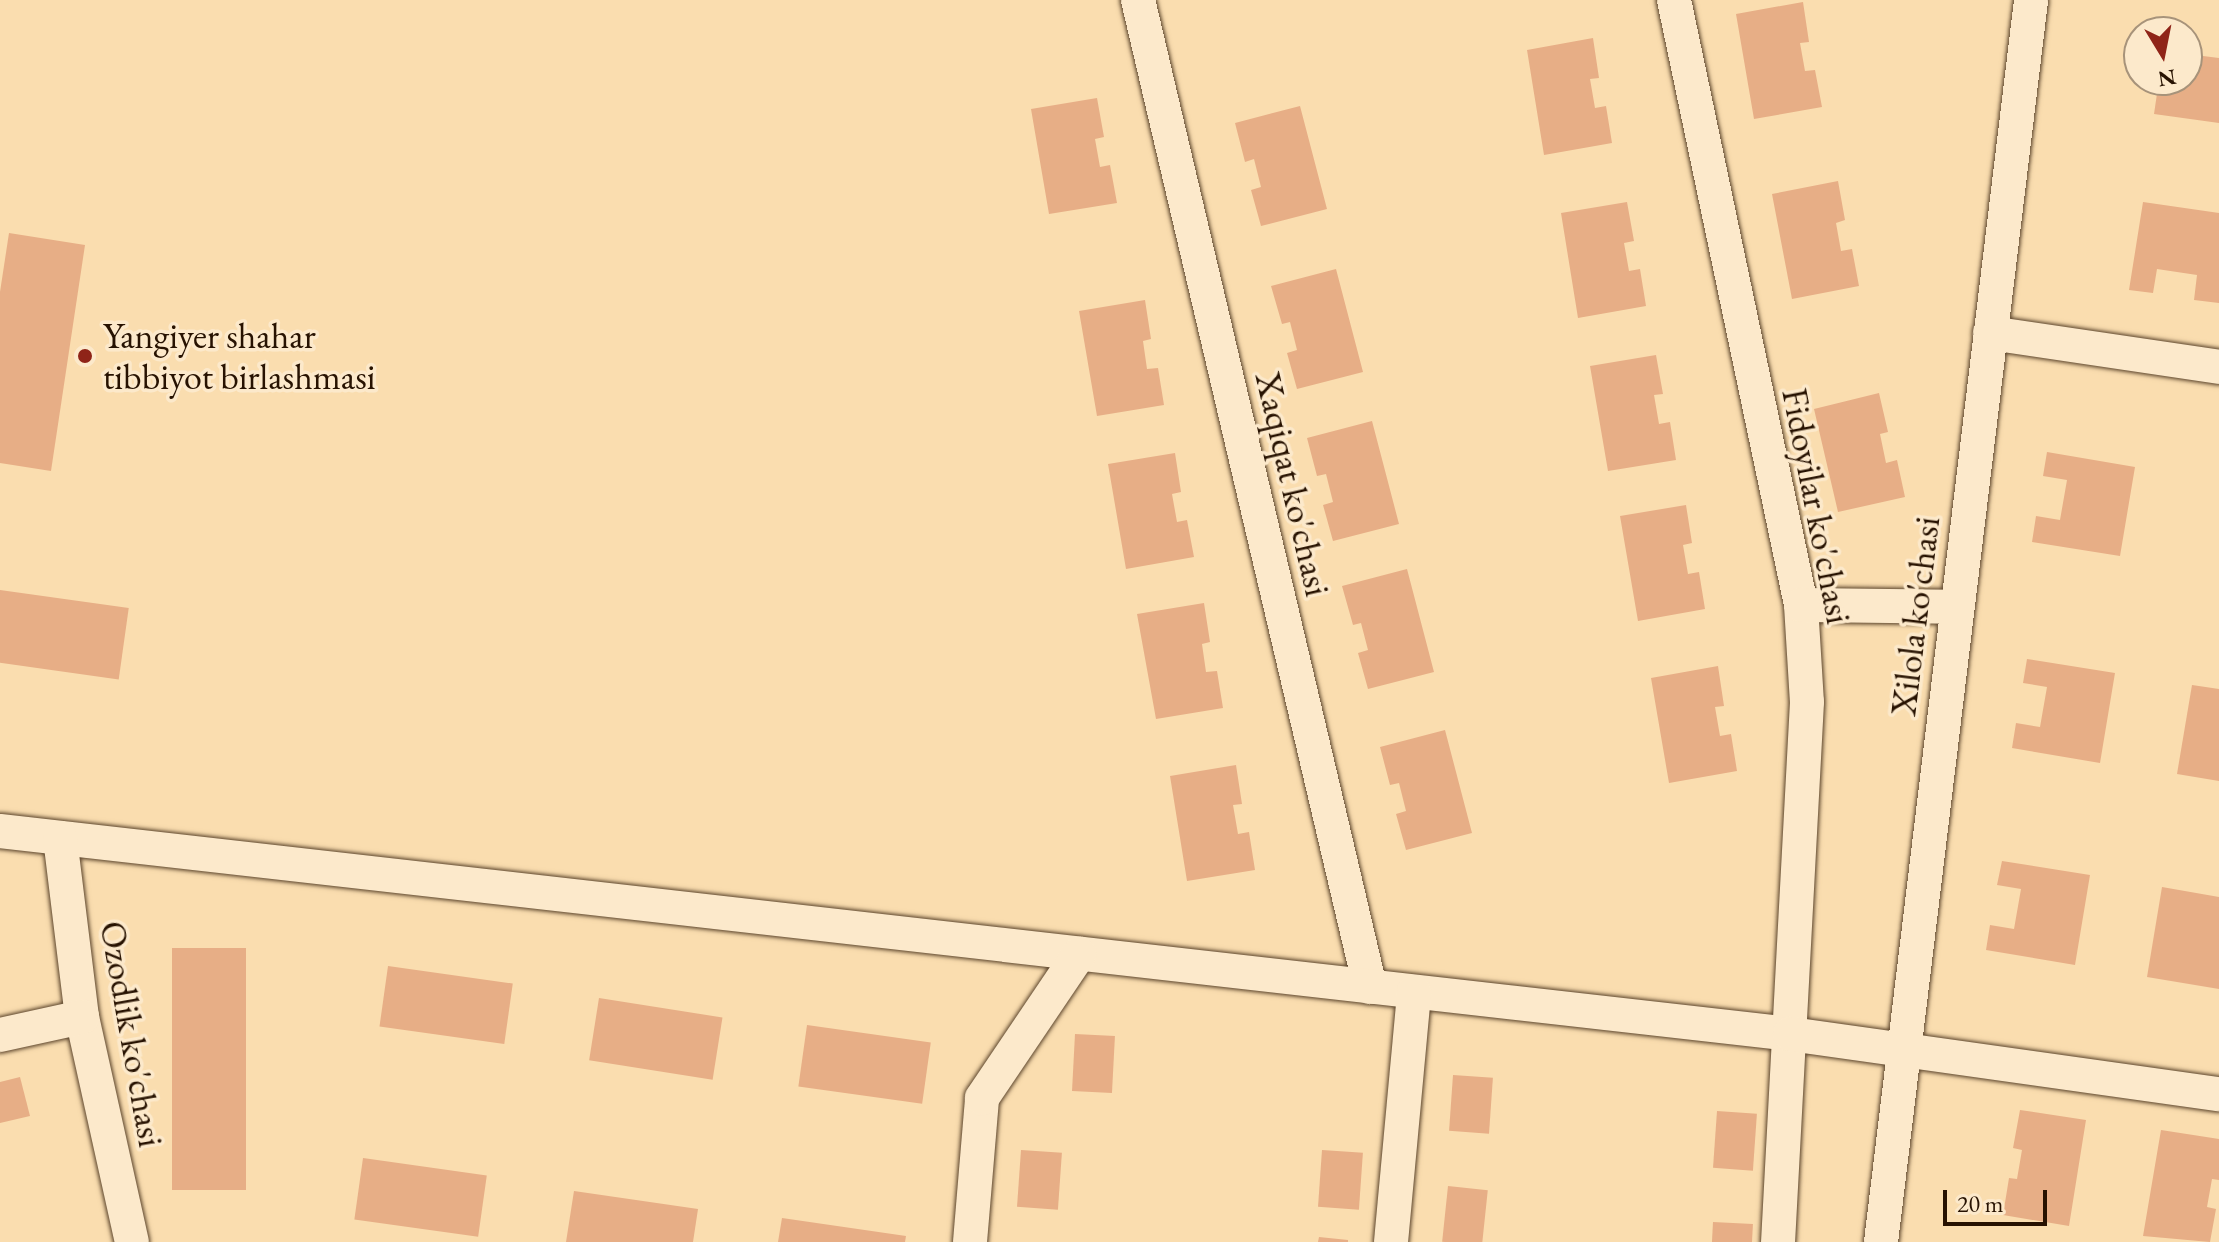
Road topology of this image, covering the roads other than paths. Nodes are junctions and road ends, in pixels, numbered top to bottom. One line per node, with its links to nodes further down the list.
1 (1138, 0): 11 (street, Xaqiqat ko'chasi)
2 (1674, 0): 6 (street, Fidoyilar ko'chasi)
3 (2031, 0): 4 (street, Xilola ko'chasi)
4 (1990, 333): 5 (street); 7 (street, Xilola ko'chasi)
5 (2219, 367)
6 (1801, 605): 7 (street); 14 (street, Fidoyilar ko'chasi)
7 (1957, 607): 16 (street, Xilola ko'chasi)
8 (0, 831): 9 (street)
9 (60, 838): 10 (street); 13 (street, Ozodlik ko'chasi)
10 (1079, 954): 11 (street); 19 (street)
11 (1370, 987): 12 (street)
12 (1414, 992): 14 (street); 20 (street)
13 (82, 1017): 15 (street); 18 (street, Ozodlik ko'chasi)
14 (1790, 1034): 16 (street); 21 (street, Fidoyilar ko'chasi)
15 (0, 1035)
16 (1902, 1047): 17 (street); 22 (street, Xilola ko'chasi)
17 (2219, 1094)
18 (132, 1242)
19 (970, 1242)
20 (1391, 1242)
21 (1778, 1242)
22 (1881, 1242)

